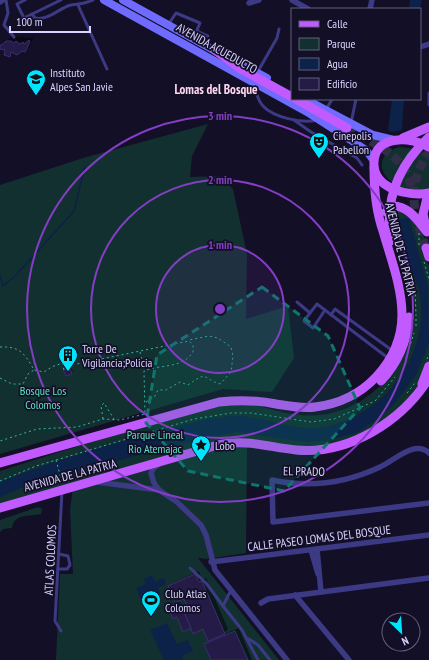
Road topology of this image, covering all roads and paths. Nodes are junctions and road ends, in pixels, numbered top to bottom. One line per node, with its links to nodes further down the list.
1 (3, 0): 11 (street)
2 (6, 0): 21 (lane)
3 (15, 0): 13 (lane)
4 (25, 0): 13 (lane)
5 (61, 0): 16 (lane)
6 (93, 0): 14 (lane)
7 (104, 0): 27 (main road, AVENIDA ACUEDUCTO)
8 (123, 0): 17 (main road, AVENIDA ACUEDUCTO)
9 (258, 0): 12 (street)
10 (292, 0): 15 (street)
11 (0, 2)
12 (249, 3)
13 (17, 4): 16 (lane)
14 (78, 5): 16 (lane); 25 (lane)
15 (306, 8)
16 (32, 14)
17 (168, 25): 19 (main road, AVENIDA ACUEDUCTO); 19 (lane)
18 (279, 29): 26 (lane)
19 (195, 35): 20 (lane); 24 (main road, AVENIDA ACUEDUCTO)
20 (208, 36)
21 (14, 37)
22 (429, 44): 23 (street)
23 (421, 47)
24 (215, 50): 26 (main road, AVENIDA ACUEDUCTO); 30 (main road)
25 (107, 69)
26 (257, 73): 28 (main road, AVENIDA ACUEDUCTO)
27 (252, 82): 37 (lane); 38 (main road, AVENIDA ACUEDUCTO)
28 (291, 91)
29 (429, 93): 35 (lane)
30 (291, 96)
31 (298, 100): 39 (main road)
32 (331, 100): 36 (lane)
33 (356, 100): 39 (lane)
34 (318, 102): 36 (main road)
35 (429, 105)
36 (326, 110): 39 (main road)
37 (292, 118): 38 (lane); 45 (lane)
38 (323, 120): 42 (lane); 46 (main road, AVENIDA ACUEDUCTO)
39 (349, 126): 42 (main road)
40 (429, 126): 43 (main road)
41 (429, 137): 71 (main road, AVENIDA DE LA PATRIA)
42 (382, 138): 43 (main road)
43 (398, 140): 44 (main road); 46 (main road)
44 (429, 147)
45 (362, 165)
46 (374, 165): 47 (main road); 50 (main road, AVENIDA DE LA PATRIA)
47 (429, 193): 48 (main road)
48 (428, 235): 50 (main road)
49 (426, 248): 51 (main road, AVENIDA DE LA PATRIA)
50 (389, 249): 61 (main road, AVENIDA DE LA PATRIA)
51 (429, 257)
52 (297, 302): 54 (lane)
53 (326, 310): 54 (lane); 54 (lane); 55 (lane)
54 (310, 313)
55 (331, 315): 56 (lane); 57 (lane)
56 (359, 327): 57 (lane); 61 (lane)
57 (354, 334): 61 (lane)
58 (189, 341): 60 (path); 66 (path); 70 (path)
59 (0, 347): 64 (path)
60 (140, 351): 62 (path); 66 (path)
61 (392, 355): 71 (main road, AVENIDA DE LA PATRIA)
62 (62, 363): 64 (path); 65 (path)
63 (429, 366): 69 (main road, AVENIDA DE LA PATRIA)
64 (34, 370): 67 (path)
65 (64, 370)
66 (144, 370): 70 (path)
67 (0, 378)
68 (429, 378): 69 (main road, AVENIDA DE LA PATRIA)
69 (415, 398): 75 (main road, AVENIDA DE LA PATRIA)
70 (145, 403): 73 (path)
71 (265, 403): 78 (main road, AVENIDA DE LA PATRIA)
72 (104, 419): 73 (path); 73 (path); 74 (path)
73 (115, 420)
74 (0, 441)
75 (188, 452): 79 (main road, AVENIDA DE LA PATRIA); 81 (street)
76 (429, 453): 82 (street, EL PRADO)
77 (56, 460): 80 (path)
78 (0, 462)
79 (94, 482): 80 (main road, AVENIDA DE LA PATRIA); 81 (street)
80 (62, 486): 83 (main road, AVENIDA DE LA PATRIA); 87 (lane, ATLAS COLOMOS)
81 (159, 490): 88 (street)
82 (429, 503)
83 (0, 508)
84 (429, 535): 85 (street, CALLE PASEO LOMAS DEL BOSQUE)
85 (317, 549): 86 (street, CALLE PASEO LOMAS DEL BOSQUE); 91 (street)
86 (311, 550): 88 (street, CALLE PASEO LOMAS DEL BOSQUE); 91 (street)
87 (59, 554): 90 (lane, ATLAS COLOMOS); 90 (lane)
88 (211, 562): 93 (street)
89 (190, 568): 97 (lane)
90 (58, 569): 98 (lane, ATLAS COLOMOS)
91 (318, 575): 94 (street)
92 (429, 578): 94 (street)
93 (230, 592): 97 (lane); 102 (street)
94 (320, 592): 95 (street)
95 (295, 595): 96 (street); 103 (street)
96 (261, 602)
97 (223, 606): 99 (lane)
98 (61, 631)
99 (247, 638): 100 (lane); 101 (lane)
100 (258, 660)
101 (270, 660)
102 (287, 660)
103 (349, 660)

